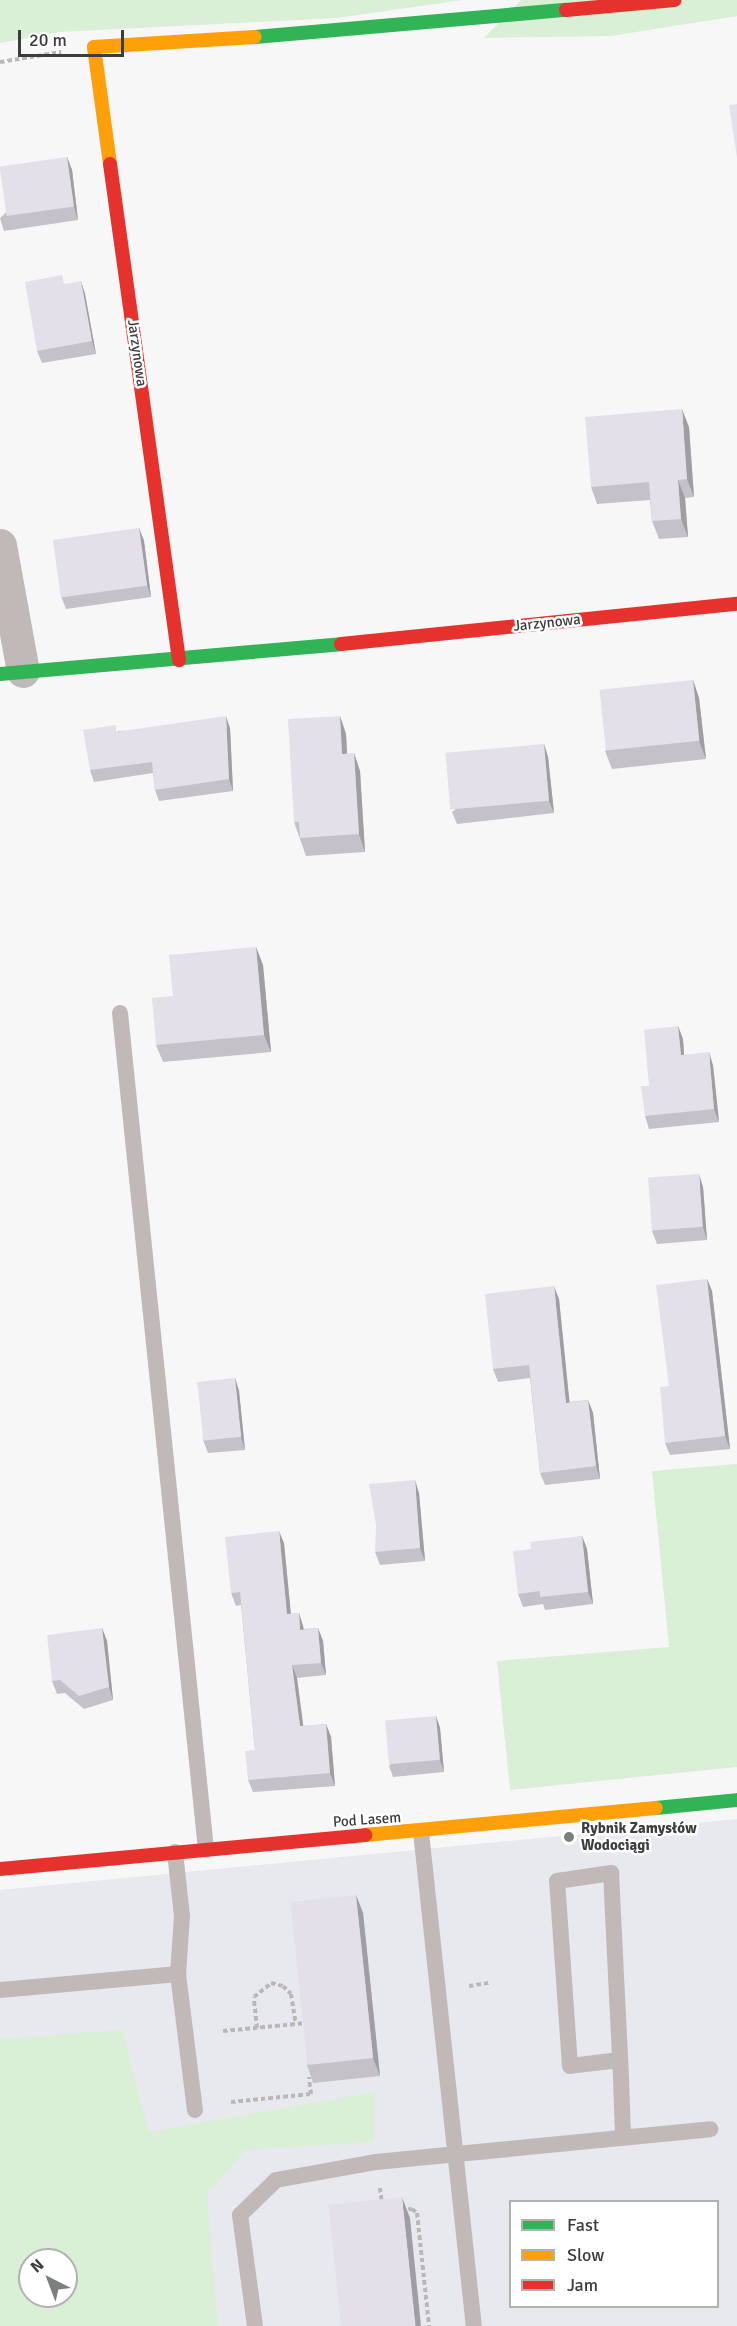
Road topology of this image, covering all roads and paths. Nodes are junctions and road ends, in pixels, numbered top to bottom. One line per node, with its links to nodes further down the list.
1 (675, 0): 2 (street)
2 (94, 46): 3 (path); 6 (street, Jarzynowa)
3 (0, 62)
4 (0, 545): 7 (street, Jarzynowa)
5 (737, 604): 6 (street, Jarzynowa)
6 (179, 660): 7 (street, Jarzynowa)
7 (11, 672)
8 (120, 1013): 11 (lane)
9 (737, 1800): 10 (street, Pod Lasem)
10 (421, 1832): 11 (street, Pod Lasem); 28 (lane)
11 (206, 1850): 12 (street, Pod Lasem)
12 (175, 1852): 13 (street, Pod Lasem); 14 (lane)
13 (0, 1869)
14 (178, 1974): 17 (lane); 25 (lane)
15 (489, 1983): 16 (path)
16 (469, 1986)
17 (0, 1990)
18 (308, 2023): 19 (path)
19 (296, 2024): 20 (path); 20 (path)
20 (257, 2028): 21 (path)
21 (223, 2031)
22 (620, 2060): 22 (lane); 27 (lane)
23 (309, 2077): 24 (path)
24 (231, 2103)
25 (195, 2110)
26 (710, 2129): 27 (lane)
27 (623, 2137): 28 (lane)
28 (456, 2156): 29 (lane); 34 (lane)
29 (376, 2163): 30 (path); 32 (lane)
30 (384, 2211)
31 (393, 2211): 33 (path)
32 (255, 2326)
33 (429, 2326)
34 (474, 2326)

